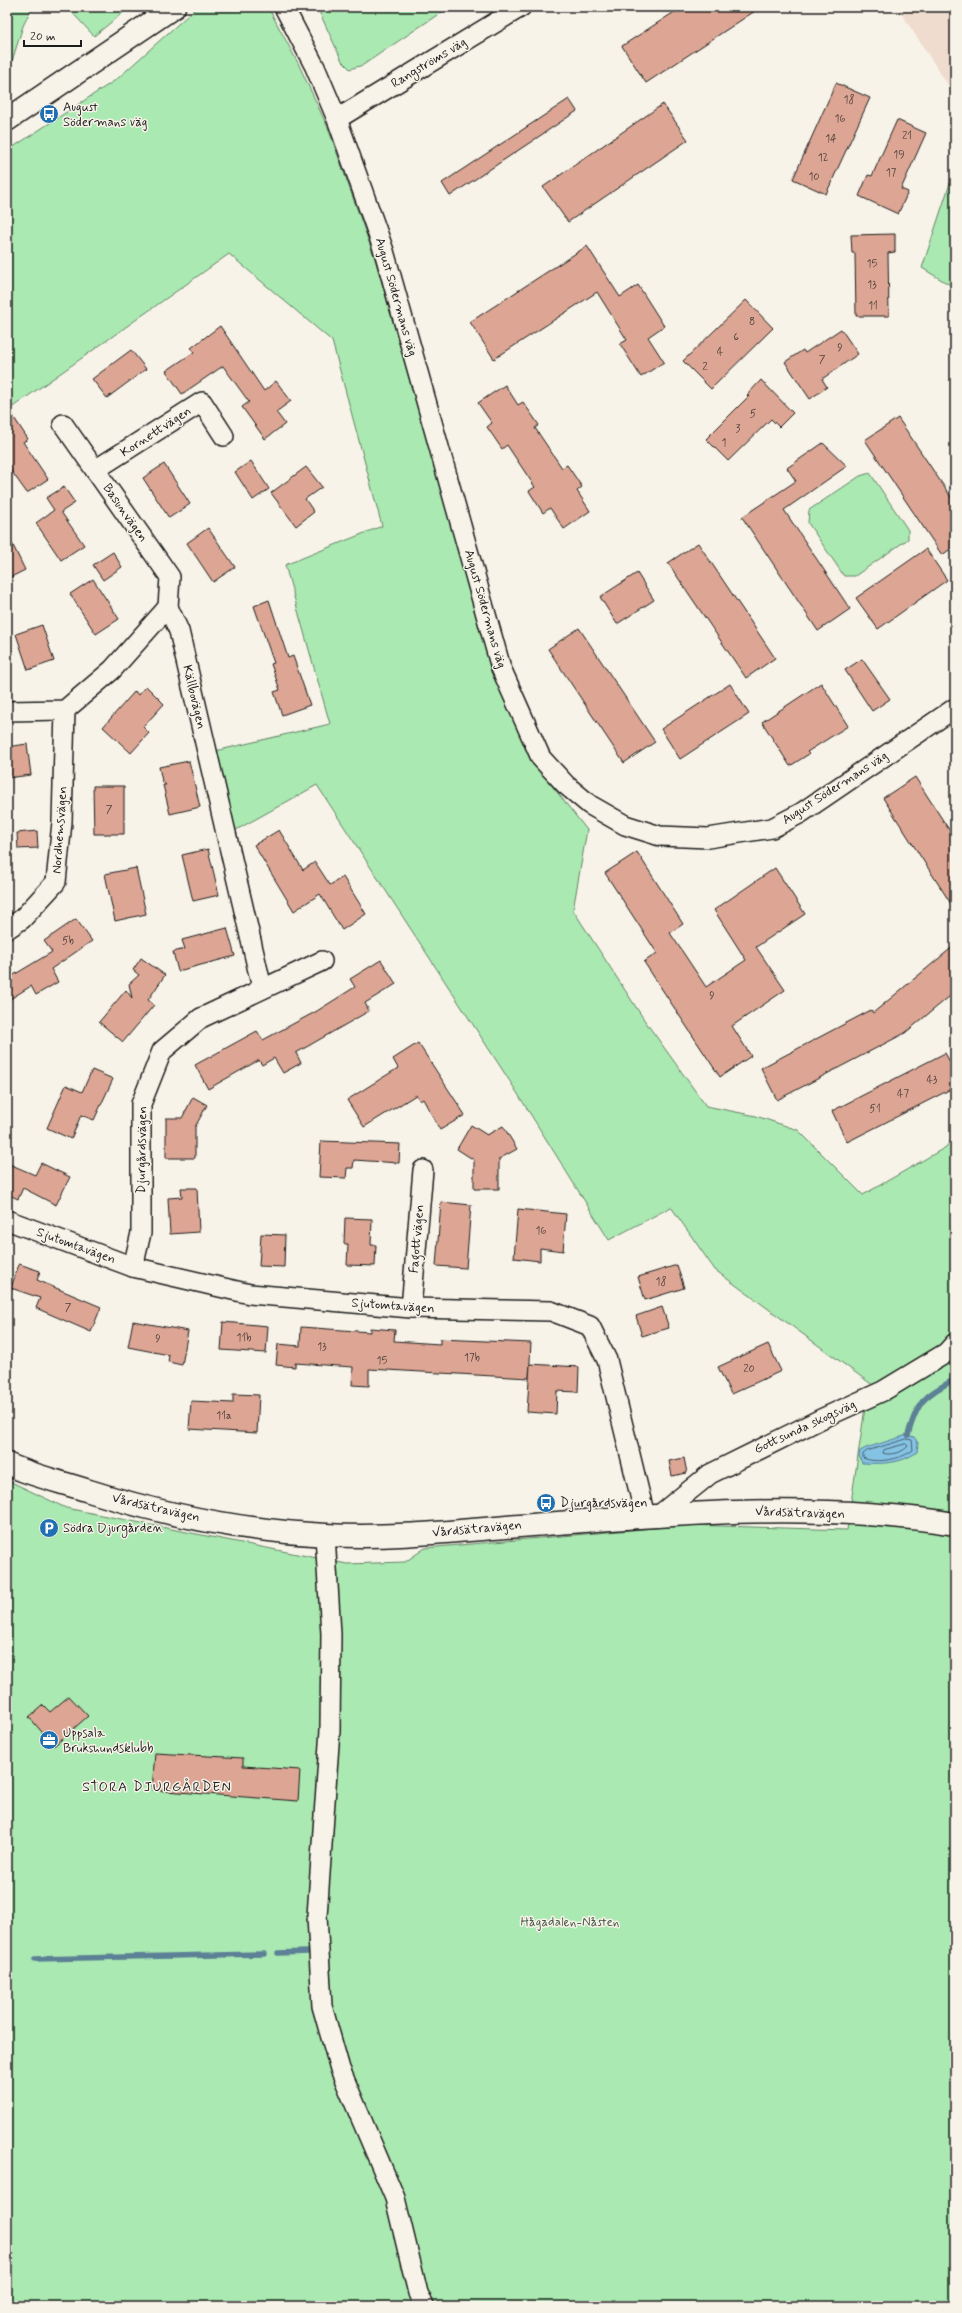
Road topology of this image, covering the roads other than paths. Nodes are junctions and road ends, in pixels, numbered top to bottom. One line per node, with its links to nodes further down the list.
1 (174, 7): 5 (street)
2 (284, 7): 4 (street, August Södermans väg)
3 (521, 7): 4 (street, Rangströms väg)
4 (337, 119): 10 (street, August Södermans väg)
5 (7, 120)
6 (63, 424): 8 (street, Basunvägen)
7 (224, 436): 8 (street, Kornettvägen)
8 (95, 470): 9 (street, Basunvägen)
9 (168, 607): 11 (street); 15 (street, Källbovägen)
10 (955, 708)
11 (65, 710): 12 (street); 13 (street, Nordhemsvägen)
12 (7, 711)
13 (7, 929)
14 (322, 961): 15 (street, Djurgårdsvägen)
15 (262, 988): 18 (street, Djurgårdsvägen)
16 (423, 1170): 19 (street, Fagottvägen)
17 (7, 1220): 18 (street, Sjutomtavägen)
18 (133, 1267): 19 (street, Sjutomtavägen)
19 (411, 1308): 22 (street, Sjutomtavägen)
20 (955, 1344): 22 (street, Gottsunda skogsväg)
21 (7, 1464): 24 (street, Vårdsätravägen)
22 (652, 1516): 23 (street, Vårdsätravägen); 24 (street, Vårdsätravägen)
23 (955, 1524)
24 (325, 1535): 25 (street)
25 (424, 2306)

